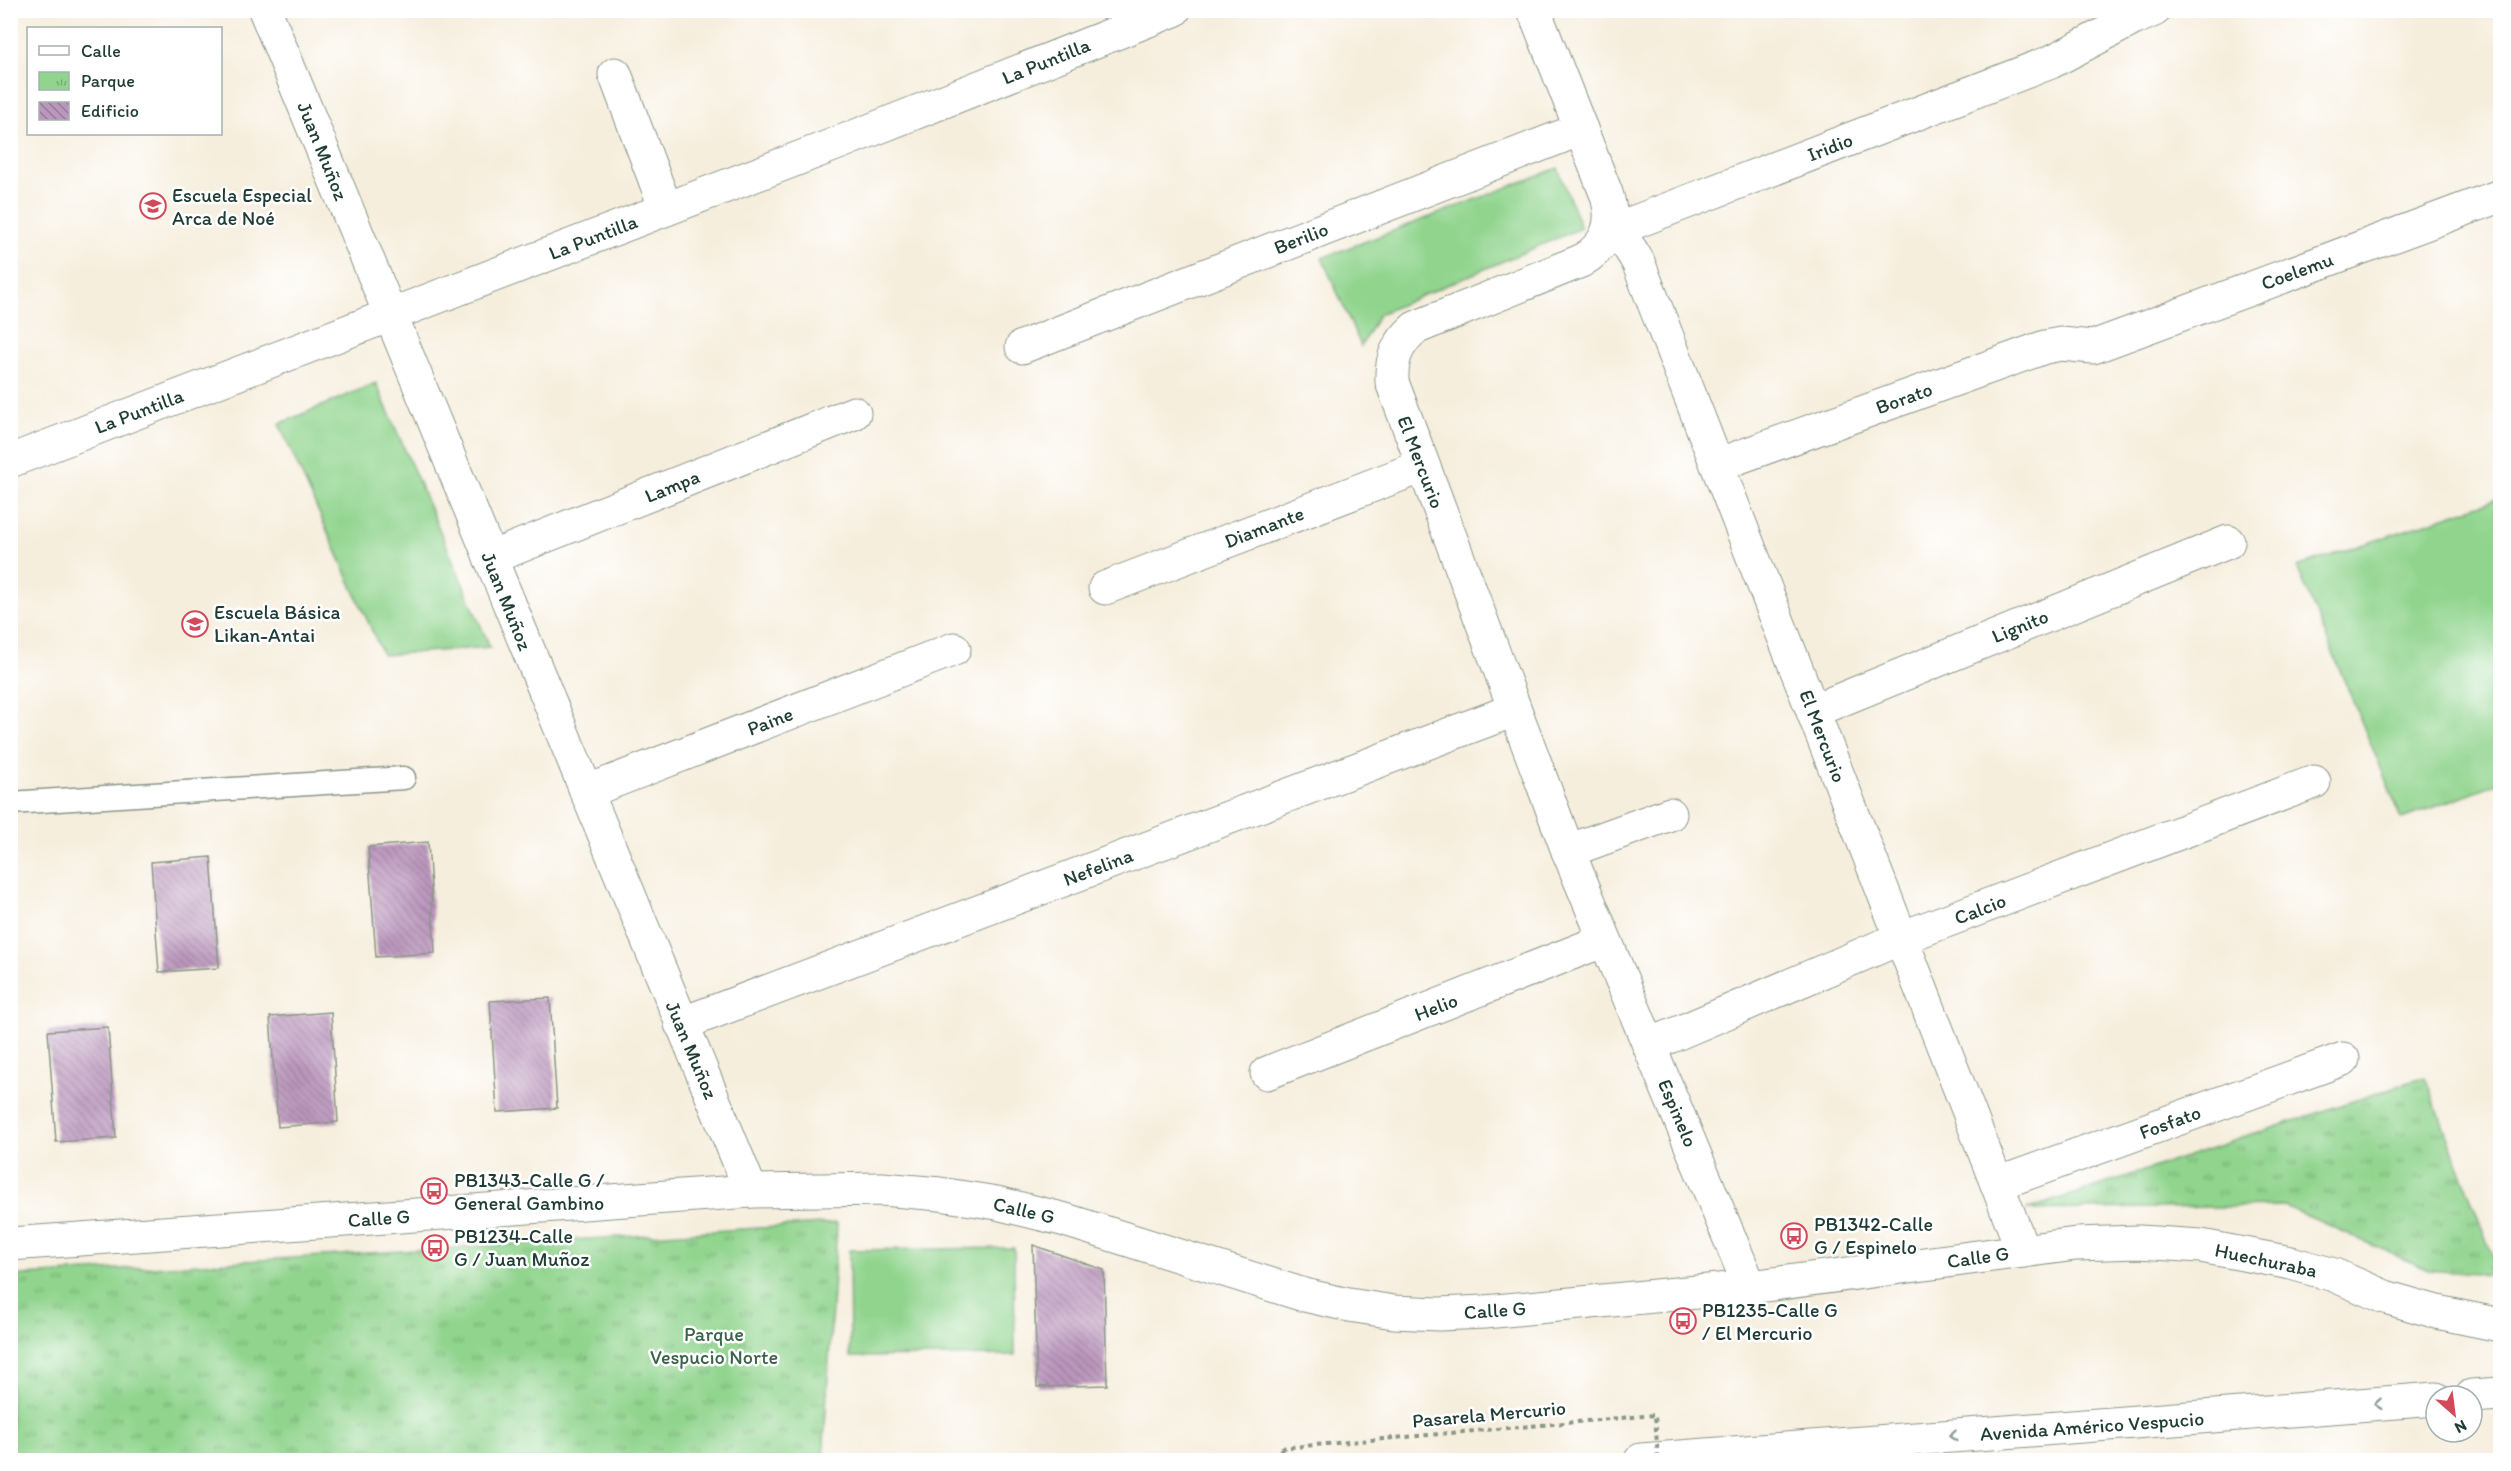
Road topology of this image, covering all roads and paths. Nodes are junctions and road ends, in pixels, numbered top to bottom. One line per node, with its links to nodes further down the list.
1 (265, 10): 10 (street, Juan Muñoz)
2 (1174, 10): 8 (street, La Puntilla)
3 (1534, 10): 6 (street)
4 (2154, 10): 9 (street, Iridio)
5 (615, 74): 8 (street)
6 (1581, 129): 9 (street); 12 (street, Berilio)
7 (2500, 196): 11 (street, Coelemu)
8 (666, 209): 10 (street, La Puntilla)
9 (1609, 232): 15 (street, El Mercurio); 16 (street, El Mercurio)
10 (390, 315): 14 (street, La Puntilla); 18 (street, Juan Muñoz)
11 (2093, 346): 15 (street, Borato)
12 (1022, 347)
13 (854, 413): 18 (street, Lampa)
14 (10, 460)
15 (1717, 465): 22 (street, El Mercurio)
16 (1423, 466): 19 (street, Diamante); 21 (street, El Mercurio)
17 (2228, 542): 22 (street, Lignito)
18 (490, 558): 25 (street, Juan Muñoz)
19 (1106, 588)
20 (954, 649): 25 (street, Paine)
21 (1514, 710): 28 (street, El Mercurio); 31 (street, Nefelina)
22 (1813, 711): 29 (street, El Mercurio)
23 (404, 778): 26 (lane)
24 (2314, 782): 29 (street, Calcio)
25 (586, 792): 31 (street, Juan Muñoz)
26 (10, 803)
27 (1670, 814): 28 (street)
28 (1568, 851): 30 (street, El Mercurio)
29 (1901, 938): 32 (street, Calcio); 35 (street, El Mercurio)
30 (1605, 940): 32 (street, Espinelo); 34 (street, Helio)
31 (681, 1024): 36 (street, Juan Muñoz)
32 (1650, 1045): 39 (street, Espinelo)
33 (2343, 1059): 35 (street, Fosfato)
34 (1267, 1073)
35 (1996, 1184): 38 (street, El Mercurio)
36 (751, 1191): 37 (street, Calle G); 39 (street, Calle G)
37 (10, 1244)
38 (2023, 1251): 39 (street, Calle G); 40 (street, Huechuraba)
39 (1750, 1287)
40 (2500, 1325)
41 (2500, 1394): 42 (street)
42 (2484, 1395)
43 (2424, 1400): 45 (street, Avenida Américo Vespucio, one-way to 45)
44 (1282, 1461): 46 (path, Pasarela Mercurio, bridge)
45 (1641, 1461)
46 (1659, 1461)

